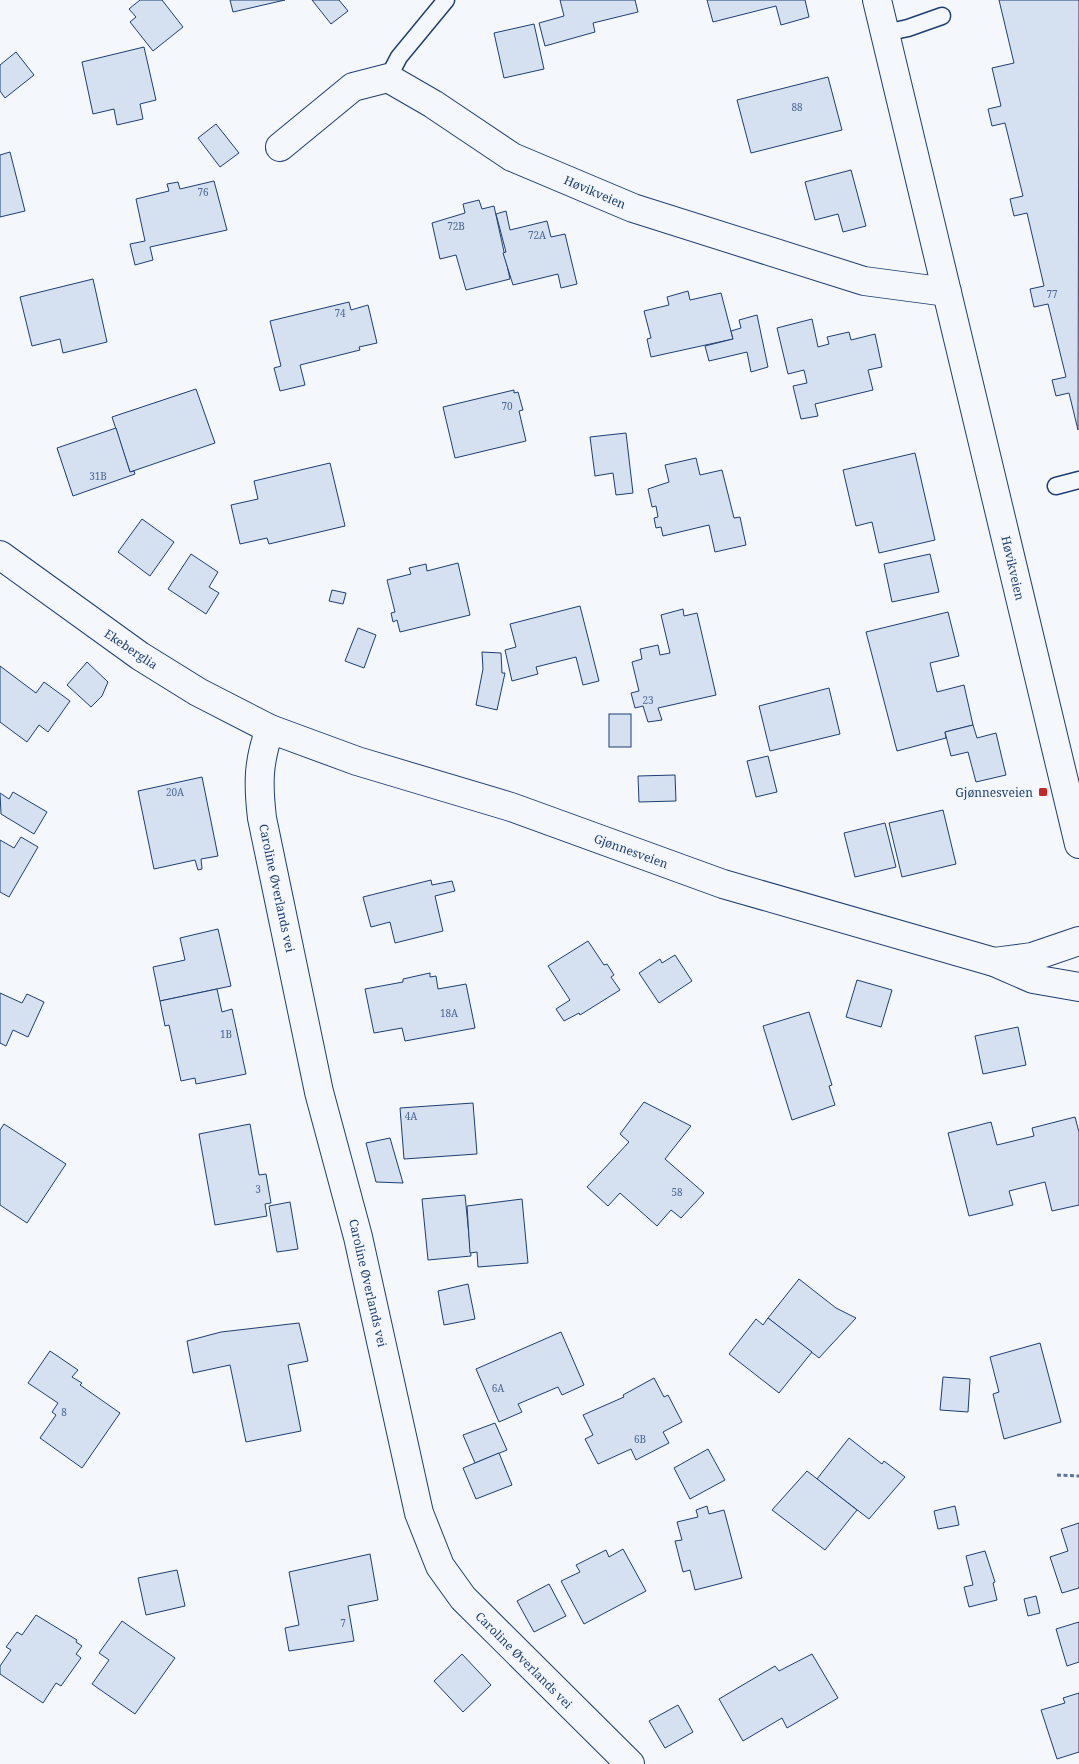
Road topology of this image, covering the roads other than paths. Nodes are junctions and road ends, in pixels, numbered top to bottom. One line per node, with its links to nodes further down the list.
1 (446, 0): 5 (lane)
2 (877, 0): 4 (street, Høvikveien)
3 (942, 16): 4 (lane)
4 (885, 33): 7 (street, Høvikveien)
5 (388, 78): 6 (street); 7 (street, Høvikveien)
6 (280, 147)
7 (947, 292): 12 (street, Høvikveien)
8 (1079, 480): 9 (lane)
9 (1056, 486)
10 (0, 555): 11 (street, Ekeberglia)
11 (270, 729): 14 (street, Gjønnesveien); 16 (street, Caroline Øverlands vei)
12 (1079, 844)
13 (1079, 941): 14 (street, Gjønnesveien)
14 (994, 962): 15 (street, Gjønnesveien)
15 (1079, 987)
16 (630, 1764)

